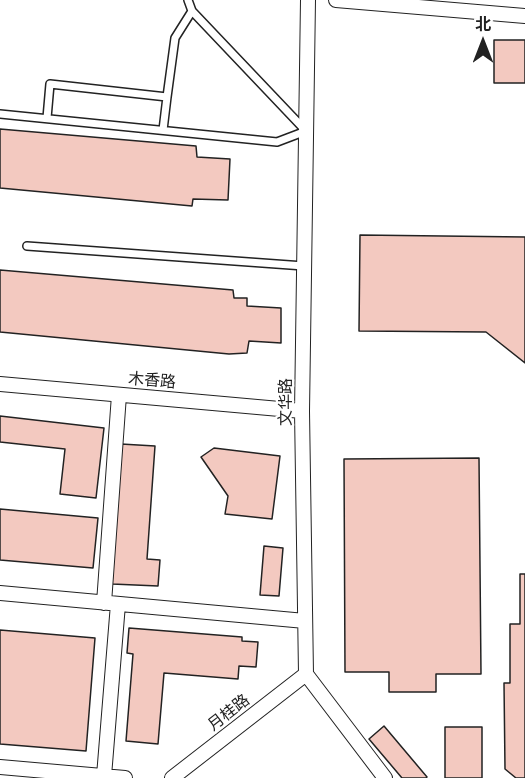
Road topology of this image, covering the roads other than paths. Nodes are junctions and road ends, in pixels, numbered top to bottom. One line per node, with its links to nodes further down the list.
1 (188, 0): 4 (lane)
2 (309, 0): 10 (street, 文华路)
3 (336, 0): 5 (street)
4 (192, 11): 6 (lane); 10 (lane)
5 (525, 16)
6 (166, 97): 8 (lane); 9 (lane)
7 (0, 114): 8 (lane)
8 (47, 118): 9 (lane)
9 (163, 130): 10 (lane)
10 (306, 131): 12 (street, 文华路)
11 (27, 246): 12 (lane)
12 (304, 266): 15 (street, 文华路)
13 (0, 384): 14 (street, 木香路)
14 (119, 395): 15 (street, 木香路); 17 (street)
15 (302, 411): 18 (street, 文华路)
16 (0, 593): 17 (street)
17 (111, 603): 18 (street); 21 (street)
18 (305, 621): 19 (street, 文华路)
19 (306, 674): 23 (street, 月桂路); 24 (street)
20 (0, 767): 21 (street)
21 (104, 776): 22 (street)
22 (125, 778)
23 (172, 778)
24 (385, 778)

